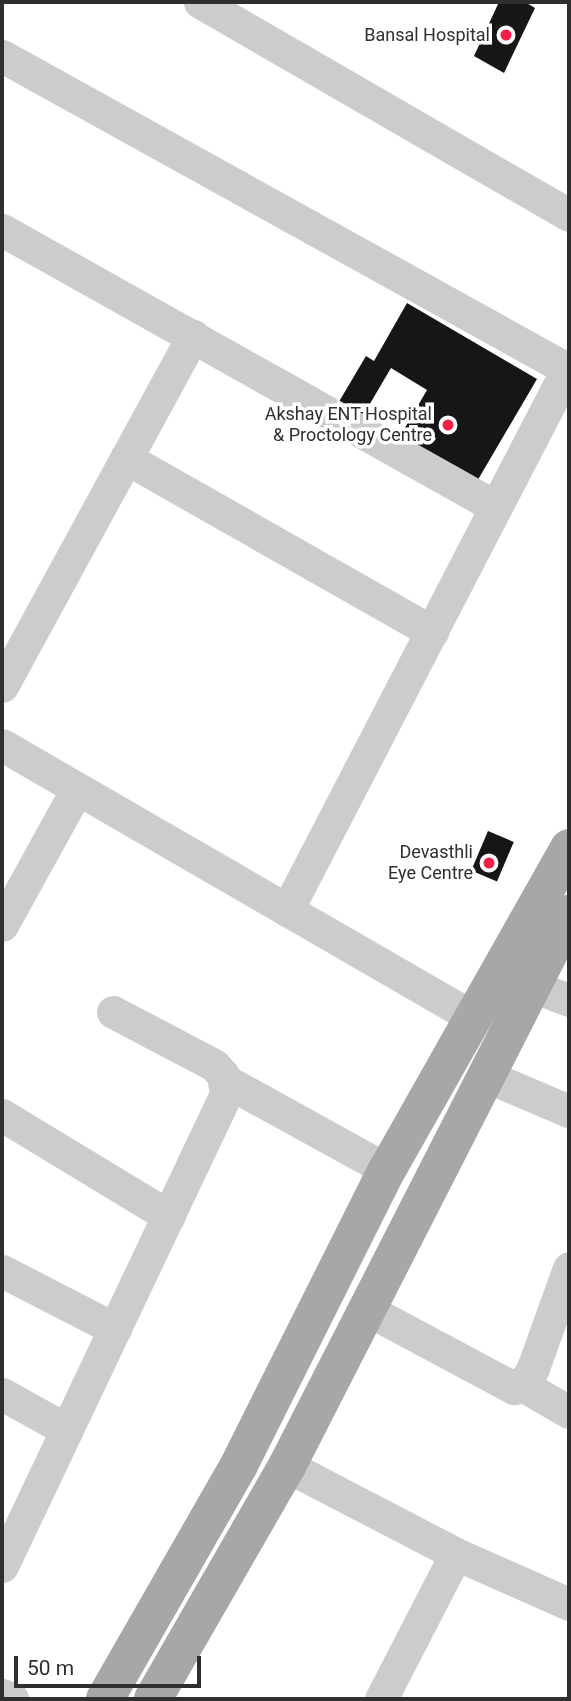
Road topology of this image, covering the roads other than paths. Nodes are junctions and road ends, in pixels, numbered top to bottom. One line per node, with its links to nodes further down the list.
1 (200, 2): 3 (street)
2 (2, 56): 6 (street)
3 (569, 215)
4 (2, 229): 5 (street)
5 (193, 337): 7 (street); 8 (street)
6 (568, 367): 8 (street)
7 (126, 458): 9 (street); 10 (street)
8 (496, 507): 9 (street)
9 (432, 632): 14 (street)
10 (2, 686)
11 (2, 745): 12 (street)
12 (77, 789): 14 (street); 16 (street)
13 (569, 848): 20 (main road)
14 (288, 910): 20 (street)
15 (569, 914): 17 (main road)
16 (2, 925)
17 (529, 985): 18 (street); 21 (main road)
18 (569, 1000)
19 (113, 1012): 22 (street)
20 (474, 1018): 25 (main road)
21 (484, 1075): 23 (street); 29 (main road)
22 (226, 1081): 25 (street); 26 (street)
23 (569, 1111)
24 (2, 1115): 26 (street)
25 (387, 1170): 42 (main road)
26 (169, 1216): 30 (street)
27 (569, 1268): 31 (street)
28 (2, 1270): 30 (street)
29 (366, 1309): 31 (street); 35 (main road)
30 (115, 1329): 34 (street)
31 (522, 1385): 33 (street)
32 (2, 1394): 34 (street)
33 (569, 1412)
34 (67, 1430): 36 (street)
35 (287, 1466): 37 (street); 43 (main road)
36 (9, 1531): 38 (street)
37 (456, 1554): 39 (street); 44 (street)
38 (2, 1566)
39 (569, 1604)
40 (2, 1695): 41 (street)
41 (12, 1699)
42 (105, 1699)
43 (153, 1699)
44 (381, 1699)

